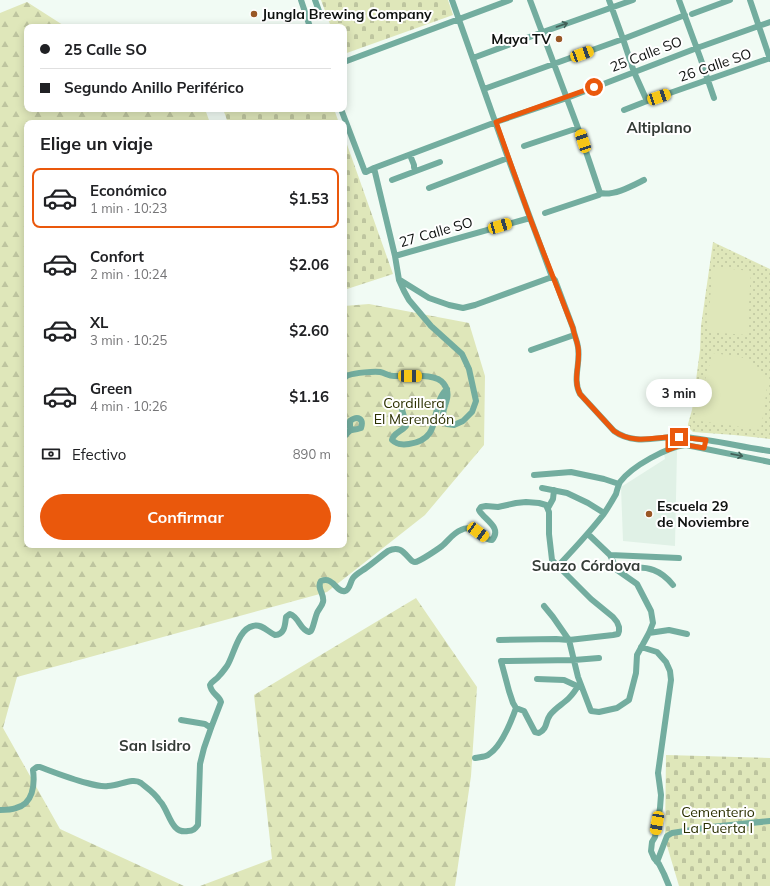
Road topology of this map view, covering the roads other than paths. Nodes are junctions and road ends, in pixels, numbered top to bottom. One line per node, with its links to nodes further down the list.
1 (301, 0): 16 (street)
2 (315, 0): 12 (street)
3 (452, 0): 14 (street)
4 (510, 0): 14 (street)
5 (530, 0): 18 (street)
6 (609, 0): 11 (street)
7 (633, 0): 11 (street)
8 (680, 0): 13 (street)
9 (730, 0): 13 (street)
10 (750, 0): 17 (street)
11 (612, 7): 18 (street, one-way to 11); 19 (street)
12 (319, 11)
13 (688, 15): 19 (street); 20 (street)
14 (459, 19): 21 (street); 23 (street)
15 (770, 22): 17 (street, 25 Calle SO)
16 (309, 24)
17 (758, 26): 20 (street, 25 Calle SO); 22 (street)
18 (543, 32): 21 (street); 24 (street)
19 (623, 39): 24 (street); 25 (street)
20 (697, 48): 25 (street, 25 Calle SO); 26 (street)
21 (473, 58): 27 (street)
22 (770, 59): 26 (street, 26 Calle SO)
23 (347, 61)
24 (555, 64): 27 (street); 28 (street)
25 (634, 72): 28 (street, 25 Calle SO); 30 (street)
26 (708, 80): 29 (street); 30 (street, 26 Calle SO)
27 (484, 89): 32 (street)
28 (567, 98): 32 (street, 25 Calle SO); 34 (street)
29 (714, 98)
30 (647, 101): 31 (street, 26 Calle SO)
31 (624, 110)
32 (496, 122): 36 (street, 25 Calle SO); 37 (street)
33 (347, 125): 39 (street)
34 (578, 128): 35 (street); 44 (street)
35 (524, 146)
36 (409, 155): 39 (street, 25 Calle SO); 40 (street)
37 (508, 158): 43 (street); 46 (street)
38 (440, 162): 40 (street)
39 (374, 168): 47 (street)
40 (414, 169): 41 (street)
41 (392, 180)
42 (644, 180): 44 (street)
43 (429, 188)
44 (599, 191): 45 (street)
45 (545, 213)
46 (530, 218): 47 (street, 27 Calle SO); 48 (street)
47 (395, 256): 49 (street)
48 (552, 277): 49 (street); 50 (street)
49 (399, 280): 53 (street)
50 (574, 335): 51 (street); 57 (street)
51 (531, 350)
52 (347, 376): 53 (street)
53 (447, 389): 54 (street)
54 (400, 403)
55 (352, 429): 56 (street)
56 (347, 433)
57 (668, 437): 58 (street); 60 (street)
58 (706, 440): 59 (street); 61 (street)
59 (704, 448): 60 (street); 62 (street, one-way to 62)
60 (668, 450): 64 (street)
61 (770, 451)
62 (770, 462)
63 (534, 475): 64 (street)
64 (619, 484): 68 (street)
65 (542, 488): 66 (street)
66 (554, 490): 67 (street); 68 (street)
67 (548, 508): 72 (street); 87 (street)
68 (604, 514): 69 (street)
69 (588, 534): 70 (street); 72 (street)
70 (610, 555): 71 (street); 73 (street)
71 (679, 558)
72 (558, 566): 79 (street)
73 (617, 570): 74 (street); 76 (street)
74 (673, 585)
75 (544, 606): 79 (street)
76 (649, 633): 77 (street); 80 (street)
77 (687, 634)
78 (499, 640): 79 (street)
79 (569, 640): 82 (street)
80 (641, 647): 84 (street); 91 (street)
81 (599, 658): 82 (street)
82 (574, 660): 84 (street); 85 (street)
83 (536, 679): 84 (street)
84 (579, 685): 85 (street)
85 (516, 708): 88 (street)
86 (181, 720): 87 (street)
87 (211, 728): 89 (street)
88 (475, 758)
89 (0, 810)
90 (770, 821): 91 (street)
91 (658, 862): 92 (street)
92 (669, 886)

